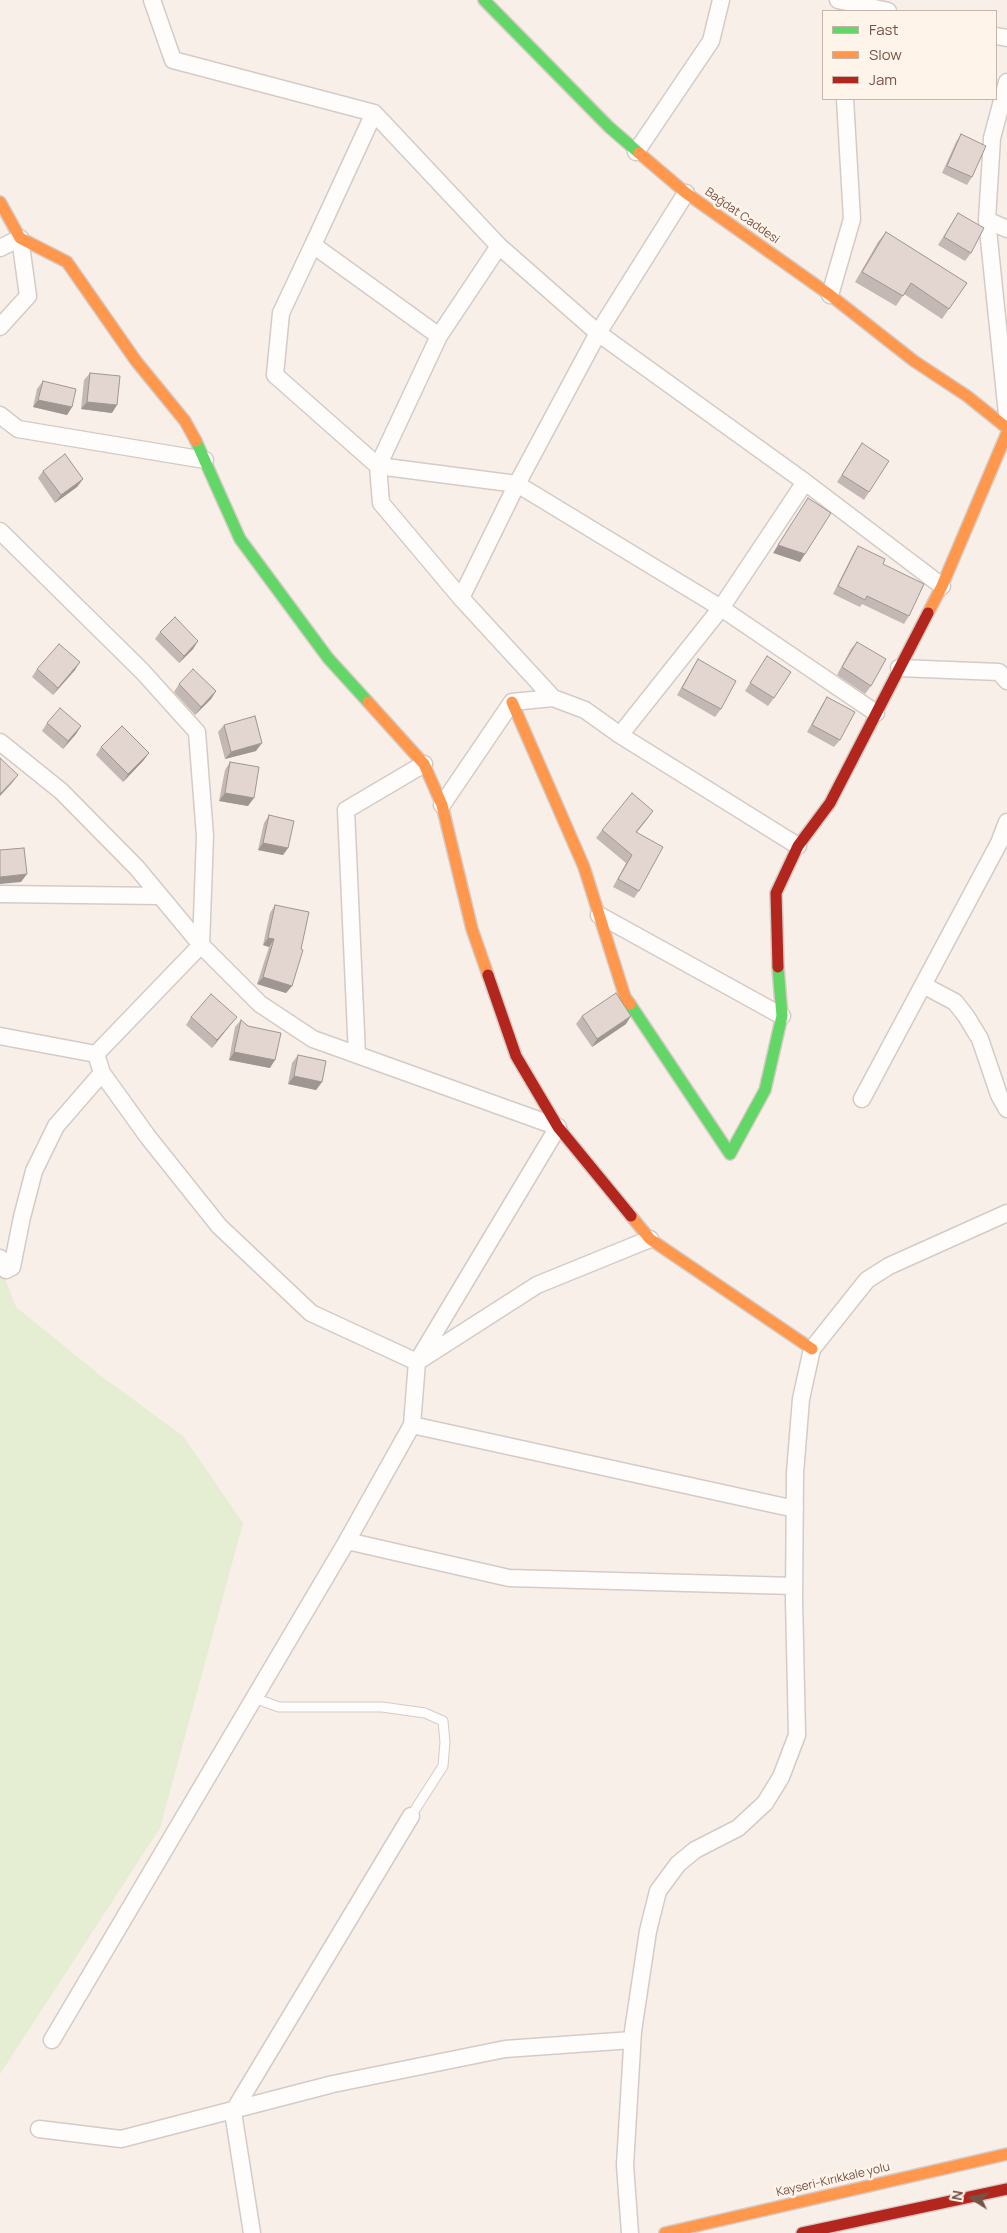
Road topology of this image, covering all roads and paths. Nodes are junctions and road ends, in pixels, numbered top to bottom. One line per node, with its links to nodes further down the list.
1 (152, 0): 8 (street)
2 (484, 0): 9 (main road, Bağdat Caddesi)
3 (721, 0): 9 (street)
4 (839, 0): 5 (street)
5 (884, 10)
6 (1007, 82): 12 (street)
7 (845, 100): 18 (street)
8 (374, 113): 15 (street); 16 (street)
9 (636, 152): 10 (main road, Bağdat Caddesi)
10 (686, 193): 18 (main road, Bağdat Caddesi); 20 (street)
11 (0, 202): 14 (main road)
12 (987, 220): 13 (street); 22 (street)
13 (1007, 229)
14 (20, 238): 17 (street); 19 (street); 26 (main road)
15 (313, 245): 21 (street); 27 (street)
16 (499, 246): 20 (street); 21 (street)
17 (0, 248)
18 (830, 295): 24 (main road, Bağdat Caddesi)
19 (0, 328)
20 (598, 333): 28 (street); 29 (street)
21 (439, 336): 27 (street)
22 (1007, 414)
23 (0, 415): 26 (street)
24 (1007, 428)
25 (1007, 433): 31 (main road)
26 (206, 460): 41 (main road)
27 (378, 466): 29 (street); 32 (street)
28 (805, 482): 31 (street); 33 (street)
29 (517, 484): 32 (street); 33 (street)
30 (0, 531): 49 (street)
31 (942, 586): 34 (main road)
32 (461, 598): 36 (street)
33 (722, 608): 38 (street); 39 (street)
34 (899, 668): 35 (street); 38 (main road)
35 (1007, 681)
36 (553, 698): 37 (street); 39 (street)
37 (512, 702): 42 (street); 48 (main road)
38 (876, 713): 44 (main road)
39 (620, 735): 44 (street)
40 (0, 742): 47 (street)
41 (424, 764): 42 (main road); 54 (street)
42 (442, 805): 58 (main road)
43 (1007, 822): 45 (street)
44 (798, 846): 51 (main road)
45 (1003, 849): 50 (street)
46 (0, 894): 47 (street)
47 (160, 896): 49 (street)
48 (599, 915): 51 (street); 51 (main road)
49 (201, 945): 53 (street); 54 (street)
50 (923, 985): 56 (street); 57 (street)
51 (782, 1016)
52 (0, 1036): 53 (street)
53 (96, 1054): 55 (street)
54 (357, 1055): 58 (street)
55 (102, 1073): 61 (street); 63 (street)
56 (862, 1099)
57 (1007, 1109)
58 (558, 1127): 60 (main road); 63 (street)
59 (1007, 1213): 62 (street)
60 (650, 1239): 62 (main road); 63 (street)
61 (0, 1258)
62 (812, 1349): 65 (street)
63 (417, 1362): 64 (street)
64 (412, 1425): 65 (street); 66 (street)
65 (795, 1509): 67 (street)
66 (347, 1541): 67 (street); 68 (street)
67 (794, 1586): 71 (street)
68 (254, 1698): 69 (lane); 70 (street)
69 (411, 1816): 72 (street)
70 (52, 2040)
71 (632, 2040): 72 (street); 77 (street)
72 (233, 2112): 73 (street); 76 (street)
73 (39, 2129)
74 (1007, 2154): 78 (main road, Kayseri-Kırıkkale yolu)
75 (1007, 2189): 79 (main road)
76 (252, 2233)
77 (630, 2233)
78 (665, 2233)
79 (802, 2233)

